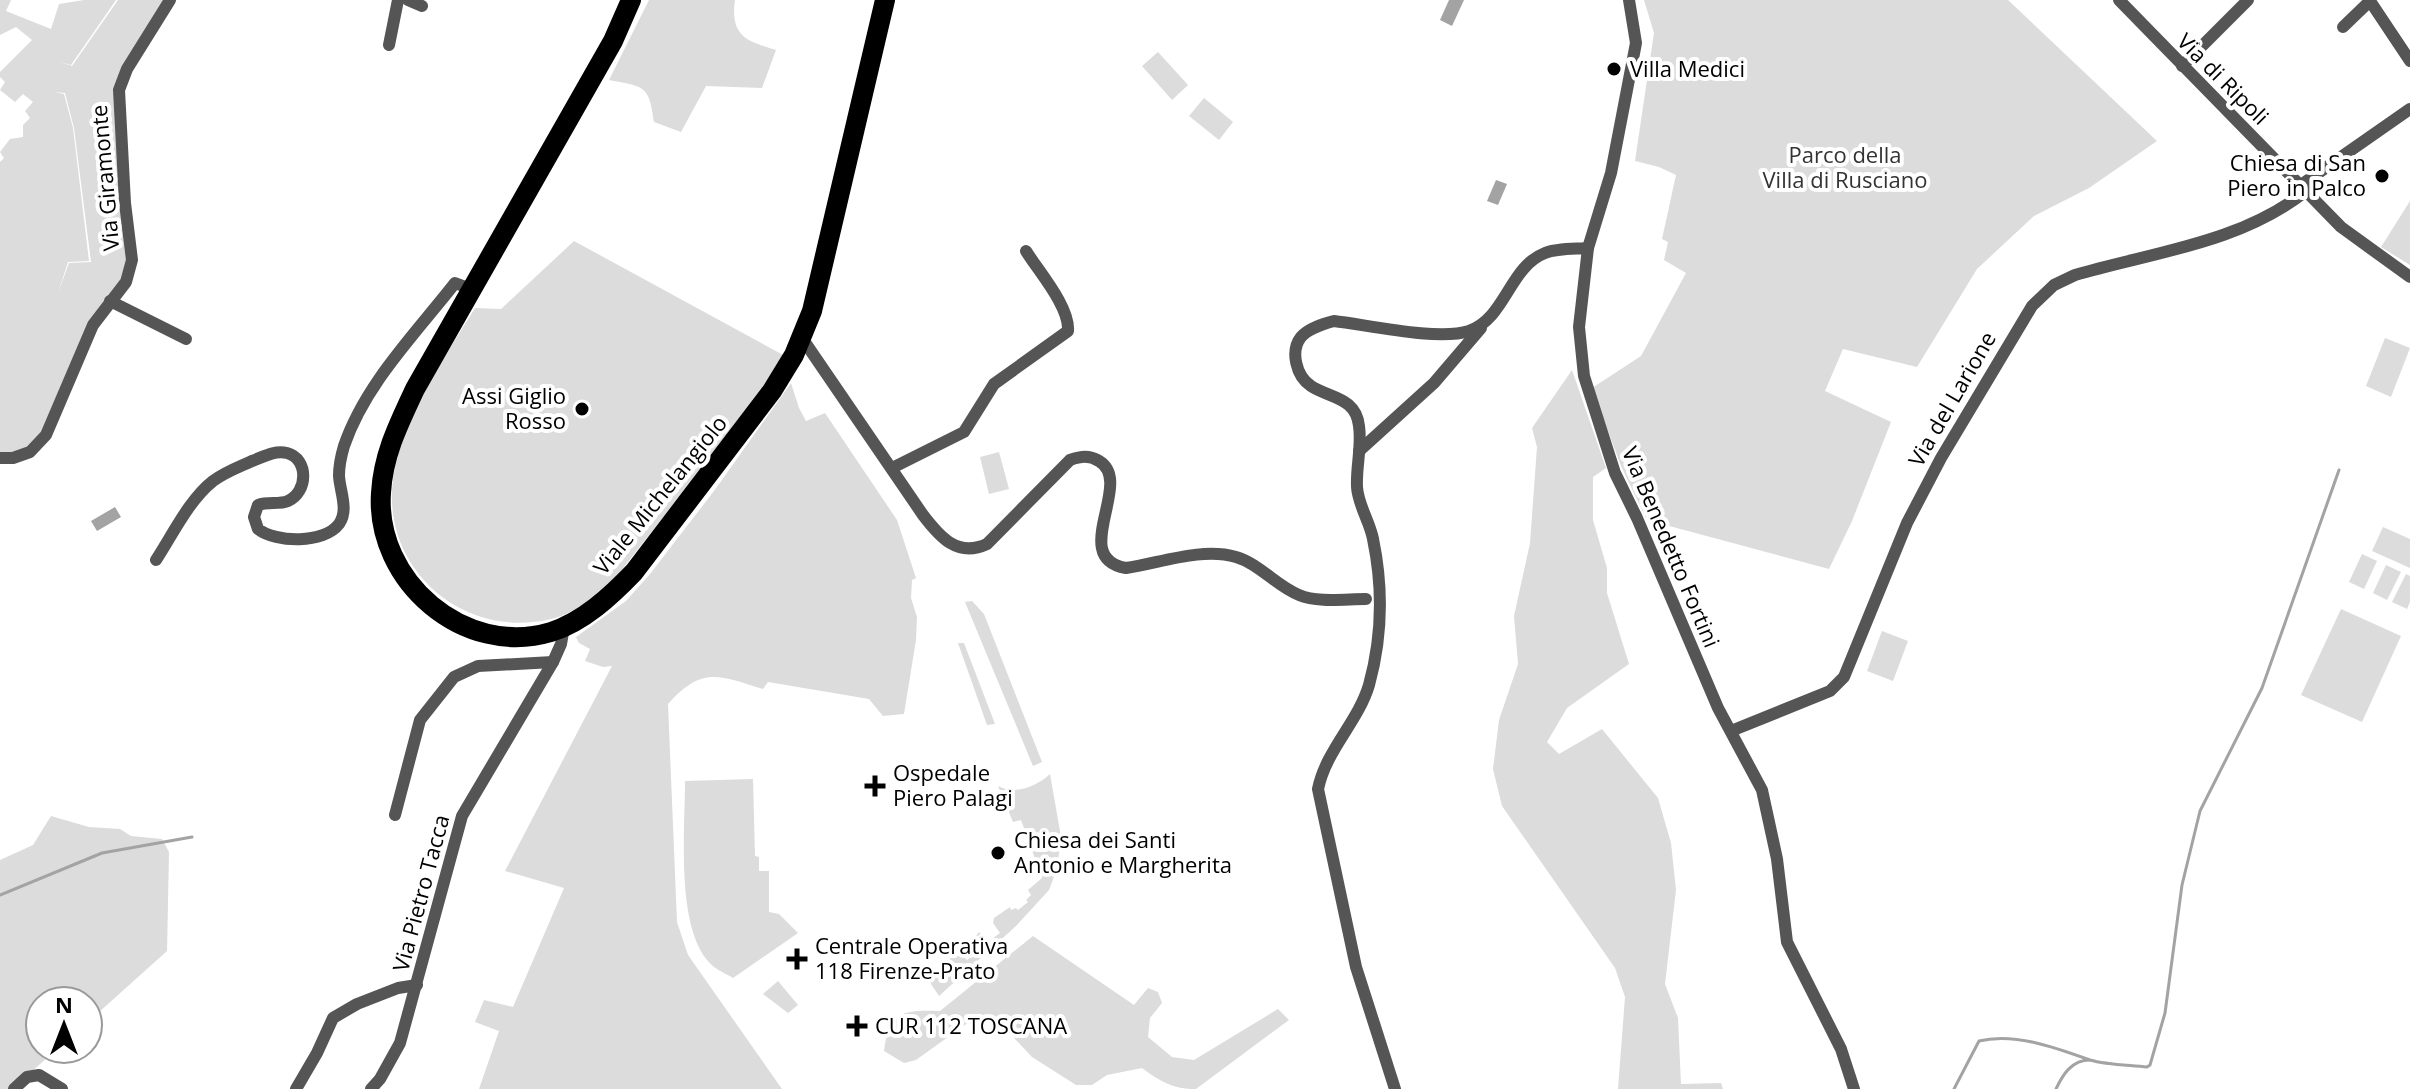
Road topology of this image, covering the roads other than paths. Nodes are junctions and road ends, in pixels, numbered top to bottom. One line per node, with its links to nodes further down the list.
1 (170, 0): 20 (street, Via Giramonte)
2 (398, 0): 11 (street)
3 (408, 0): 9 (street)
4 (631, 0): 19 (main road, Viale Michelangiolo)
5 (885, 0): 22 (main road, Viale Michelangiolo)
6 (1629, 0): 16 (street, Via Benedetto Fortini)
7 (2119, 0): 13 (street, Via di Ripoli)
8 (2248, 0): 13 (street)
9 (422, 6)
10 (2343, 27): 12 (street)
11 (389, 45)
12 (2410, 61)
13 (2182, 66): 15 (street, Via di Ripoli)
14 (2410, 109): 15 (street, Via del Larione)
15 (2304, 188): 18 (street, Via di Ripoli); 31 (street, Via del Larione)
16 (1588, 248): 21 (street); 31 (street, Via Benedetto Fortini)
17 (1026, 251): 26 (street)
18 (2410, 277)
19 (471, 289): 27 (street); 29 (main road, Viale Michelangiolo)
20 (110, 301): 23 (street); 25 (street, Via Giramonte)
21 (1488, 320): 24 (street); 24 (street)
22 (802, 338): 26 (street); 29 (main road, Viale Michelangiolo)
23 (186, 339)
24 (1359, 451): 38 (street)
25 (0, 458)
26 (892, 468): 28 (street)
27 (156, 560)
28 (1366, 599)
29 (564, 627): 30 (street, Via Pietro Tacca)
30 (553, 662): 32 (street); 33 (street, Via Pietro Tacca)
31 (1731, 731): 39 (street, Via Benedetto Fortini)
32 (395, 815)
33 (417, 985): 36 (street); 37 (street, Via Pietro Tacca)
34 (14, 1089): 35 (street)
35 (62, 1089)
36 (296, 1089)
37 (371, 1089)
38 (1395, 1089)
39 (1854, 1089)

